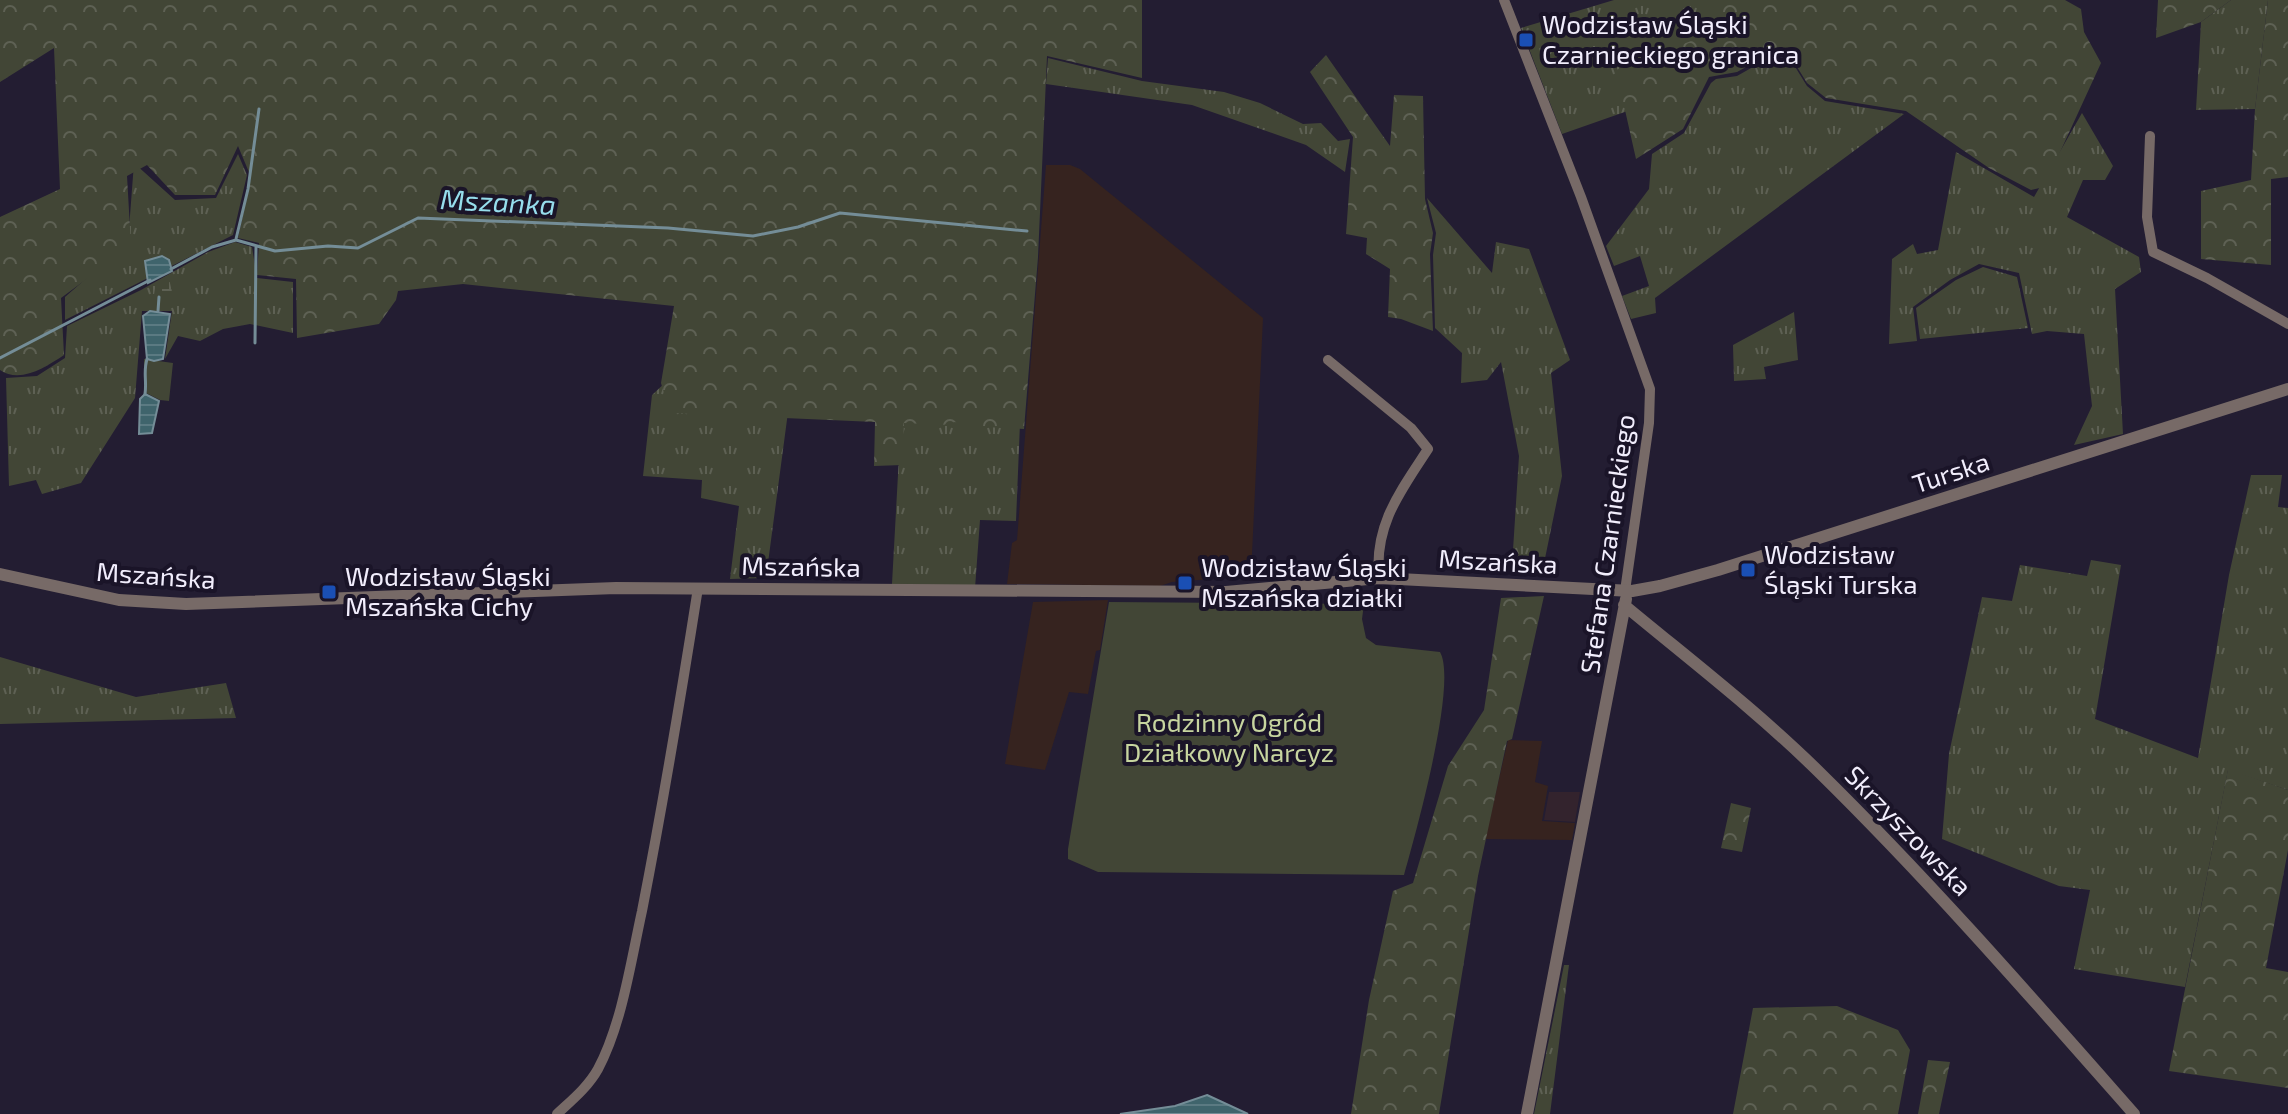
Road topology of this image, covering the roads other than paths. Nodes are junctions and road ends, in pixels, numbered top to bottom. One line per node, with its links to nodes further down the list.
1 (1504, 0): 10 (street, Stefana Czarnieckiego)
2 (2150, 136): 3 (street)
3 (2288, 324)
4 (1328, 360): 7 (street)
5 (2288, 389): 10 (street, Turska)
6 (0, 574): 8 (street, Mszańska)
7 (1379, 578): 8 (street, Mszańska); 9 (street, Mszańska)
8 (698, 588): 12 (street)
9 (1605, 590): 10 (street, Turska)
10 (1625, 591): 11 (street, Stefana Czarnieckiego)
11 (1624, 605): 13 (street, Stefana Czarnieckiego); 14 (street, Skrzyszowska)
12 (557, 1114)
13 (1527, 1114)
14 (2134, 1114)

